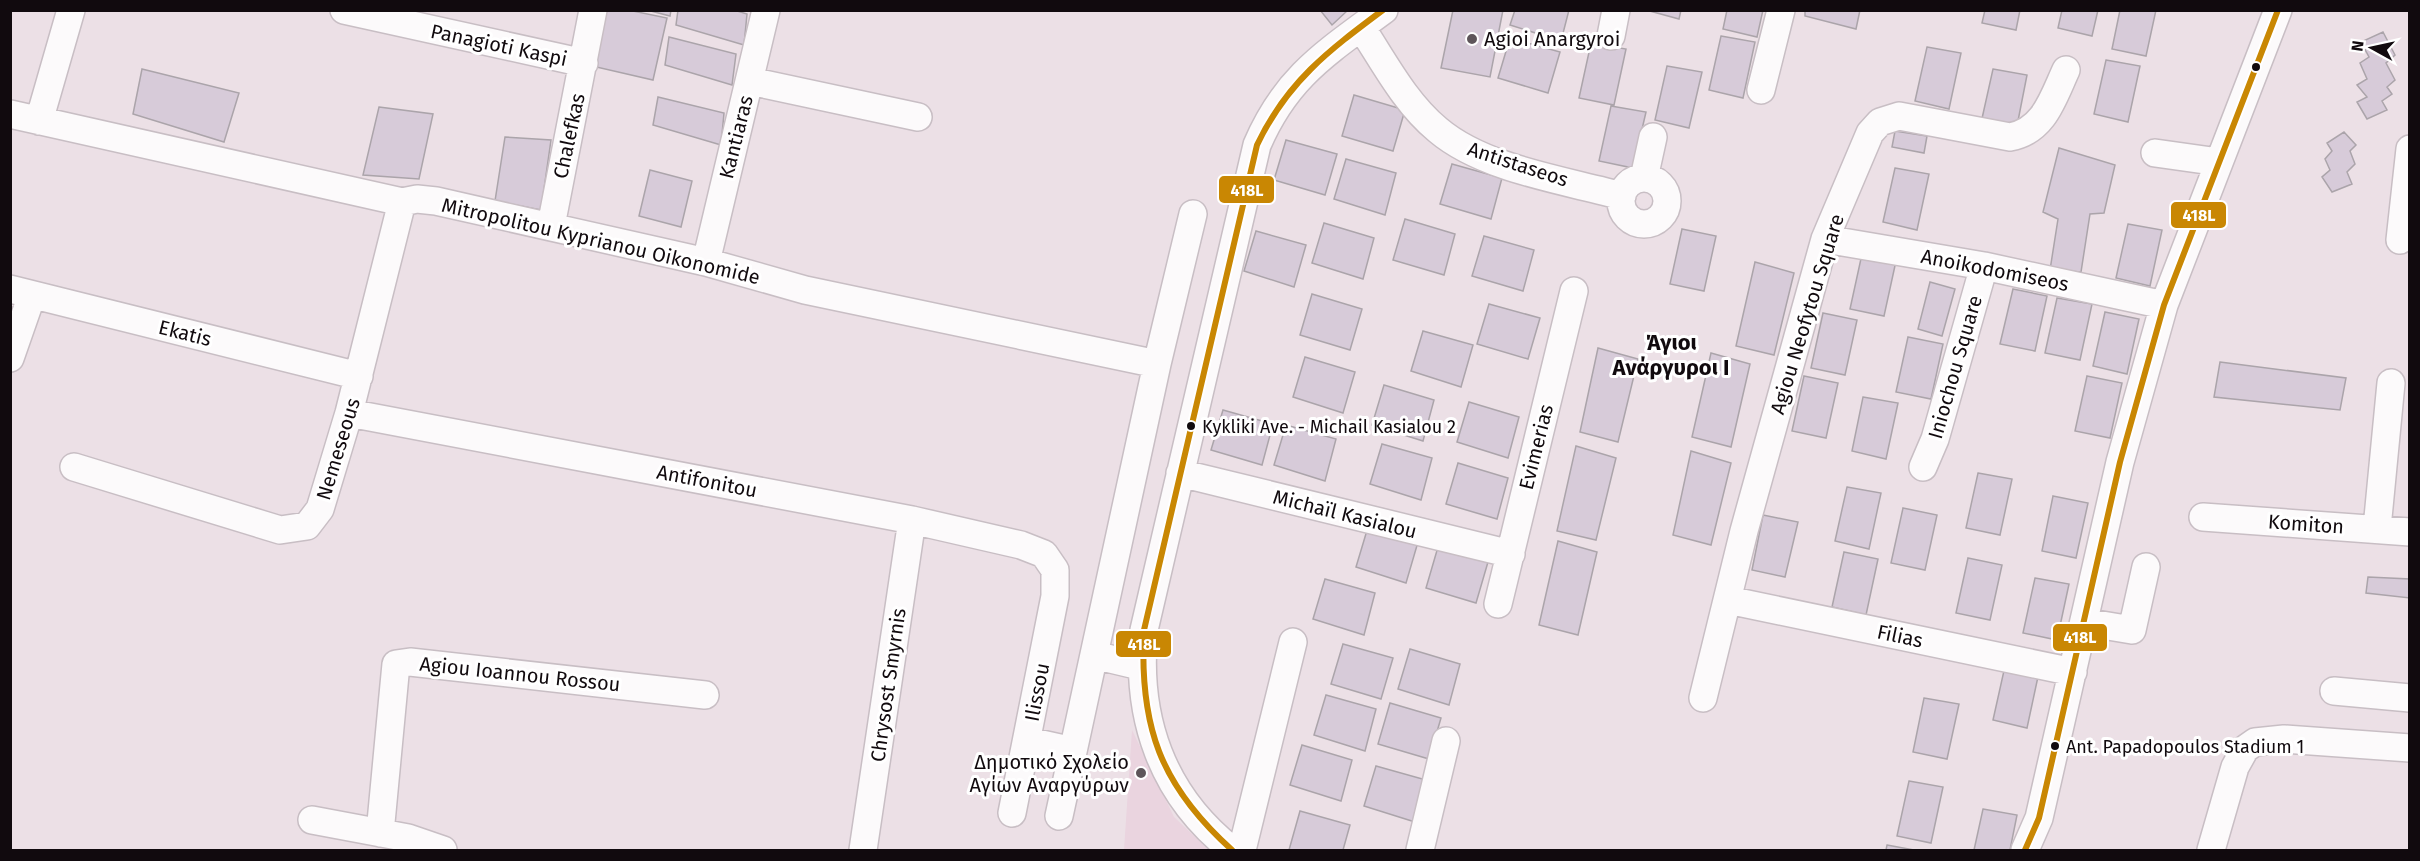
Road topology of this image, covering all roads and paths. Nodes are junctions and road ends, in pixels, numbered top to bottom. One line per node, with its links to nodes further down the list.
1 (71, 10): 16 (street)
2 (344, 10): 8 (street, Panagioti Kaspi)
3 (593, 10): 10 (street, Chalefkas)
4 (766, 10): 12 (street, Kantiaras)
5 (1384, 10): 9 (street)
6 (1781, 10): 13 (street)
7 (2278, 10): 20 (street)
8 (383, 15): 10 (street, Panagioti Kaspi)
9 (1361, 27): 22 (street, Antistaseos); 40 (street)
10 (584, 63): 25 (street, Chalefkas)
11 (2066, 70): 26 (street, Agiou Neofytou Square)
12 (750, 81): 15 (street); 28 (street, Kantiaras)
13 (1761, 90)
14 (10, 114): 16 (street, Mitropolitou Kyprianou Oikonomide)
15 (918, 117)
16 (39, 121): 23 (street, Mitropolitou Kyprianou Oikonomide)
17 (1653, 137): 21 (street)
18 (2409, 149): 27 (street)
19 (2155, 153): 20 (street)
20 (2219, 162): 32 (street)
21 (1644, 178): 22 (street); 22 (street)
22 (1622, 196)
23 (402, 202): 25 (street, Mitropolitou Kyprianou Oikonomide); 35 (street, Nemeseous)
24 (1193, 213): 34 (street)
25 (551, 226): 28 (street, Mitropolitou Kyprianou Oikonomide)
26 (1825, 239): 29 (street, Anoikodomiseos); 48 (street, Agiou Neofytou Square)
27 (2400, 240)
28 (706, 262): 34 (street, Mitropolitou Kyprianou Oikonomide)
29 (1984, 266): 32 (street, Anoikodomiseos); 39 (street, Iniochou Square)
30 (1574, 291): 45 (street, Evimerias)
31 (21, 292): 33 (street); 35 (street, Ekatis)
32 (2164, 305): 50 (street)
33 (10, 358)
34 (1157, 364): 52 (street)
35 (359, 376): 37 (street, Nemeseous)
36 (2391, 383): 43 (street)
37 (349, 413): 38 (street, Nemeseous); 42 (street, Antifonitou)
38 (74, 466)
39 (1923, 467)
40 (1180, 473): 45 (street, Michaïl Kasialou); 53 (street)
41 (2203, 517): 43 (street, Komiton)
42 (912, 520): 47 (street, Antifonitou); 68 (street, Chrysost Smyrnis)
43 (2377, 528): 44 (street, Komiton)
44 (2409, 532)
45 (1510, 554): 49 (street, Evimerias)
46 (2146, 567): 50 (street)
47 (1055, 570): 59 (street, Ilissou)
48 (1728, 600): 54 (street, Filias); 57 (street, Agiou Neofytou Square)
49 (1498, 604)
50 (2084, 622): 54 (street)
51 (1293, 642): 70 (street)
52 (1094, 655): 53 (street); 62 (street)
53 (1140, 666): 69 (street)
54 (2073, 672): 72 (street)
55 (2334, 691): 58 (street)
56 (705, 695): 66 (street, Agiou Ioannou Rossou)
57 (1703, 698)
58 (2409, 698)
59 (1028, 741): 62 (street); 63 (street, Ilissou)
60 (1446, 741): 71 (street)
61 (2409, 748): 73 (street)
62 (1073, 751): 64 (street)
63 (1012, 813)
64 (1059, 816)
65 (312, 820): 66 (street)
66 (380, 833): 67 (street)
67 (443, 850)
68 (863, 850)
69 (1232, 850)
70 (1242, 850)
71 (1420, 850)
72 (2025, 850)
73 (2211, 850)

